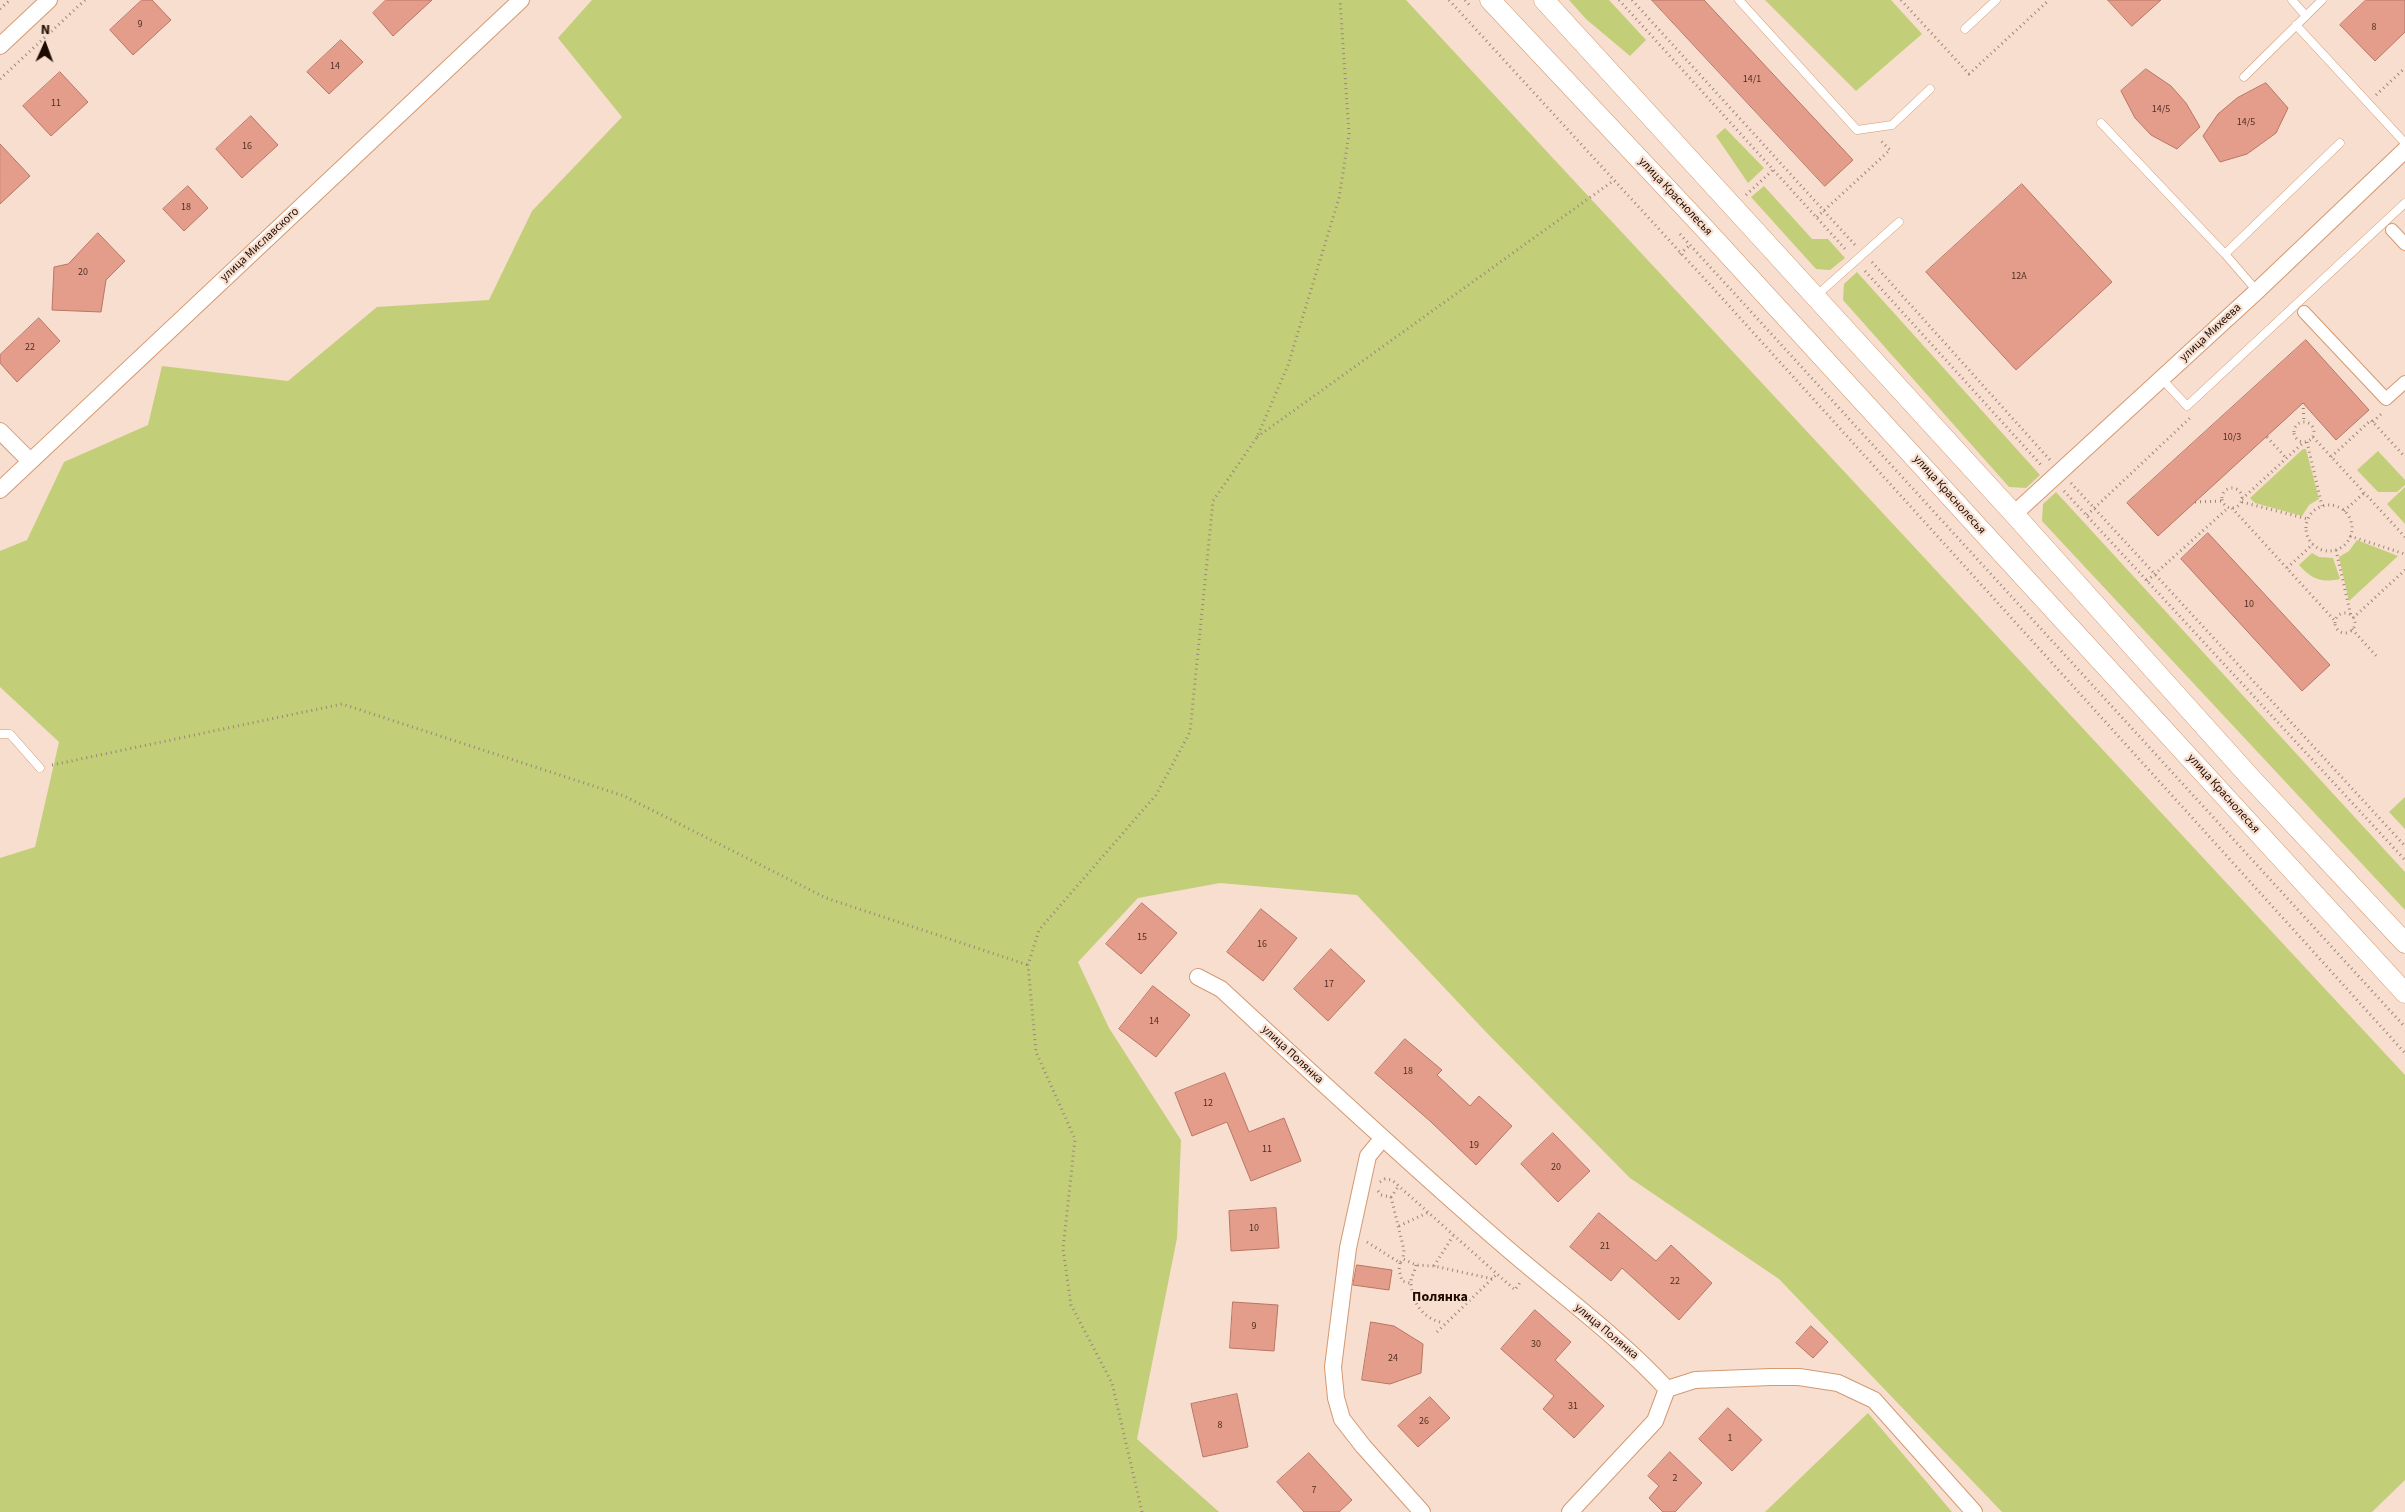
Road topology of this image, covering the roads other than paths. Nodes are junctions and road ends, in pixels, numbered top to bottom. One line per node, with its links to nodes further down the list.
1 (49, 0): 12 (street)
2 (521, 0): 30 (street, улица Миславского)
3 (1544, 0): 25 (street)
4 (1739, 0): 14 (lane)
5 (1996, 0): 11 (lane)
6 (2292, 0): 9 (lane)
7 (2322, 0): 9 (lane)
8 (1484, 7): 37 (street, улица Краснолесья)
9 (2306, 16): 10 (lane)
10 (2296, 25): 13 (lane); 17 (lane)
11 (1965, 29)
12 (0, 46)
13 (2244, 77)
14 (1930, 89)
15 (2101, 123): 23 (lane)
16 (2340, 143): 23 (lane)
17 (2405, 143)
18 (2405, 150): 24 (street, улица Михеева)
19 (2405, 203): 27 (lane)
20 (1899, 222): 25 (lane)
21 (2392, 230): 22 (street)
22 (2405, 244)
23 (2224, 254): 24 (lane)
24 (2256, 291): 27 (street, улица Михеева)
25 (1814, 297): 32 (street)
26 (2304, 312): 28 (street)
27 (2162, 379): 32 (street, улица Михеева)
28 (2405, 382)
29 (0, 431): 30 (street)
30 (30, 462): 31 (street, улица Миславского)
31 (0, 490)
32 (2014, 514): 35 (street)
33 (0, 734): 34 (lane)
34 (40, 768)
35 (2405, 943)
36 (1198, 977): 38 (street, улица Полянка)
37 (2405, 993)
38 (1382, 1140): 39 (street, улица Полянка); 40 (street)
39 (1667, 1389): 41 (street); 42 (street)
40 (1422, 1512)
41 (1570, 1512)
42 (1974, 1512)

